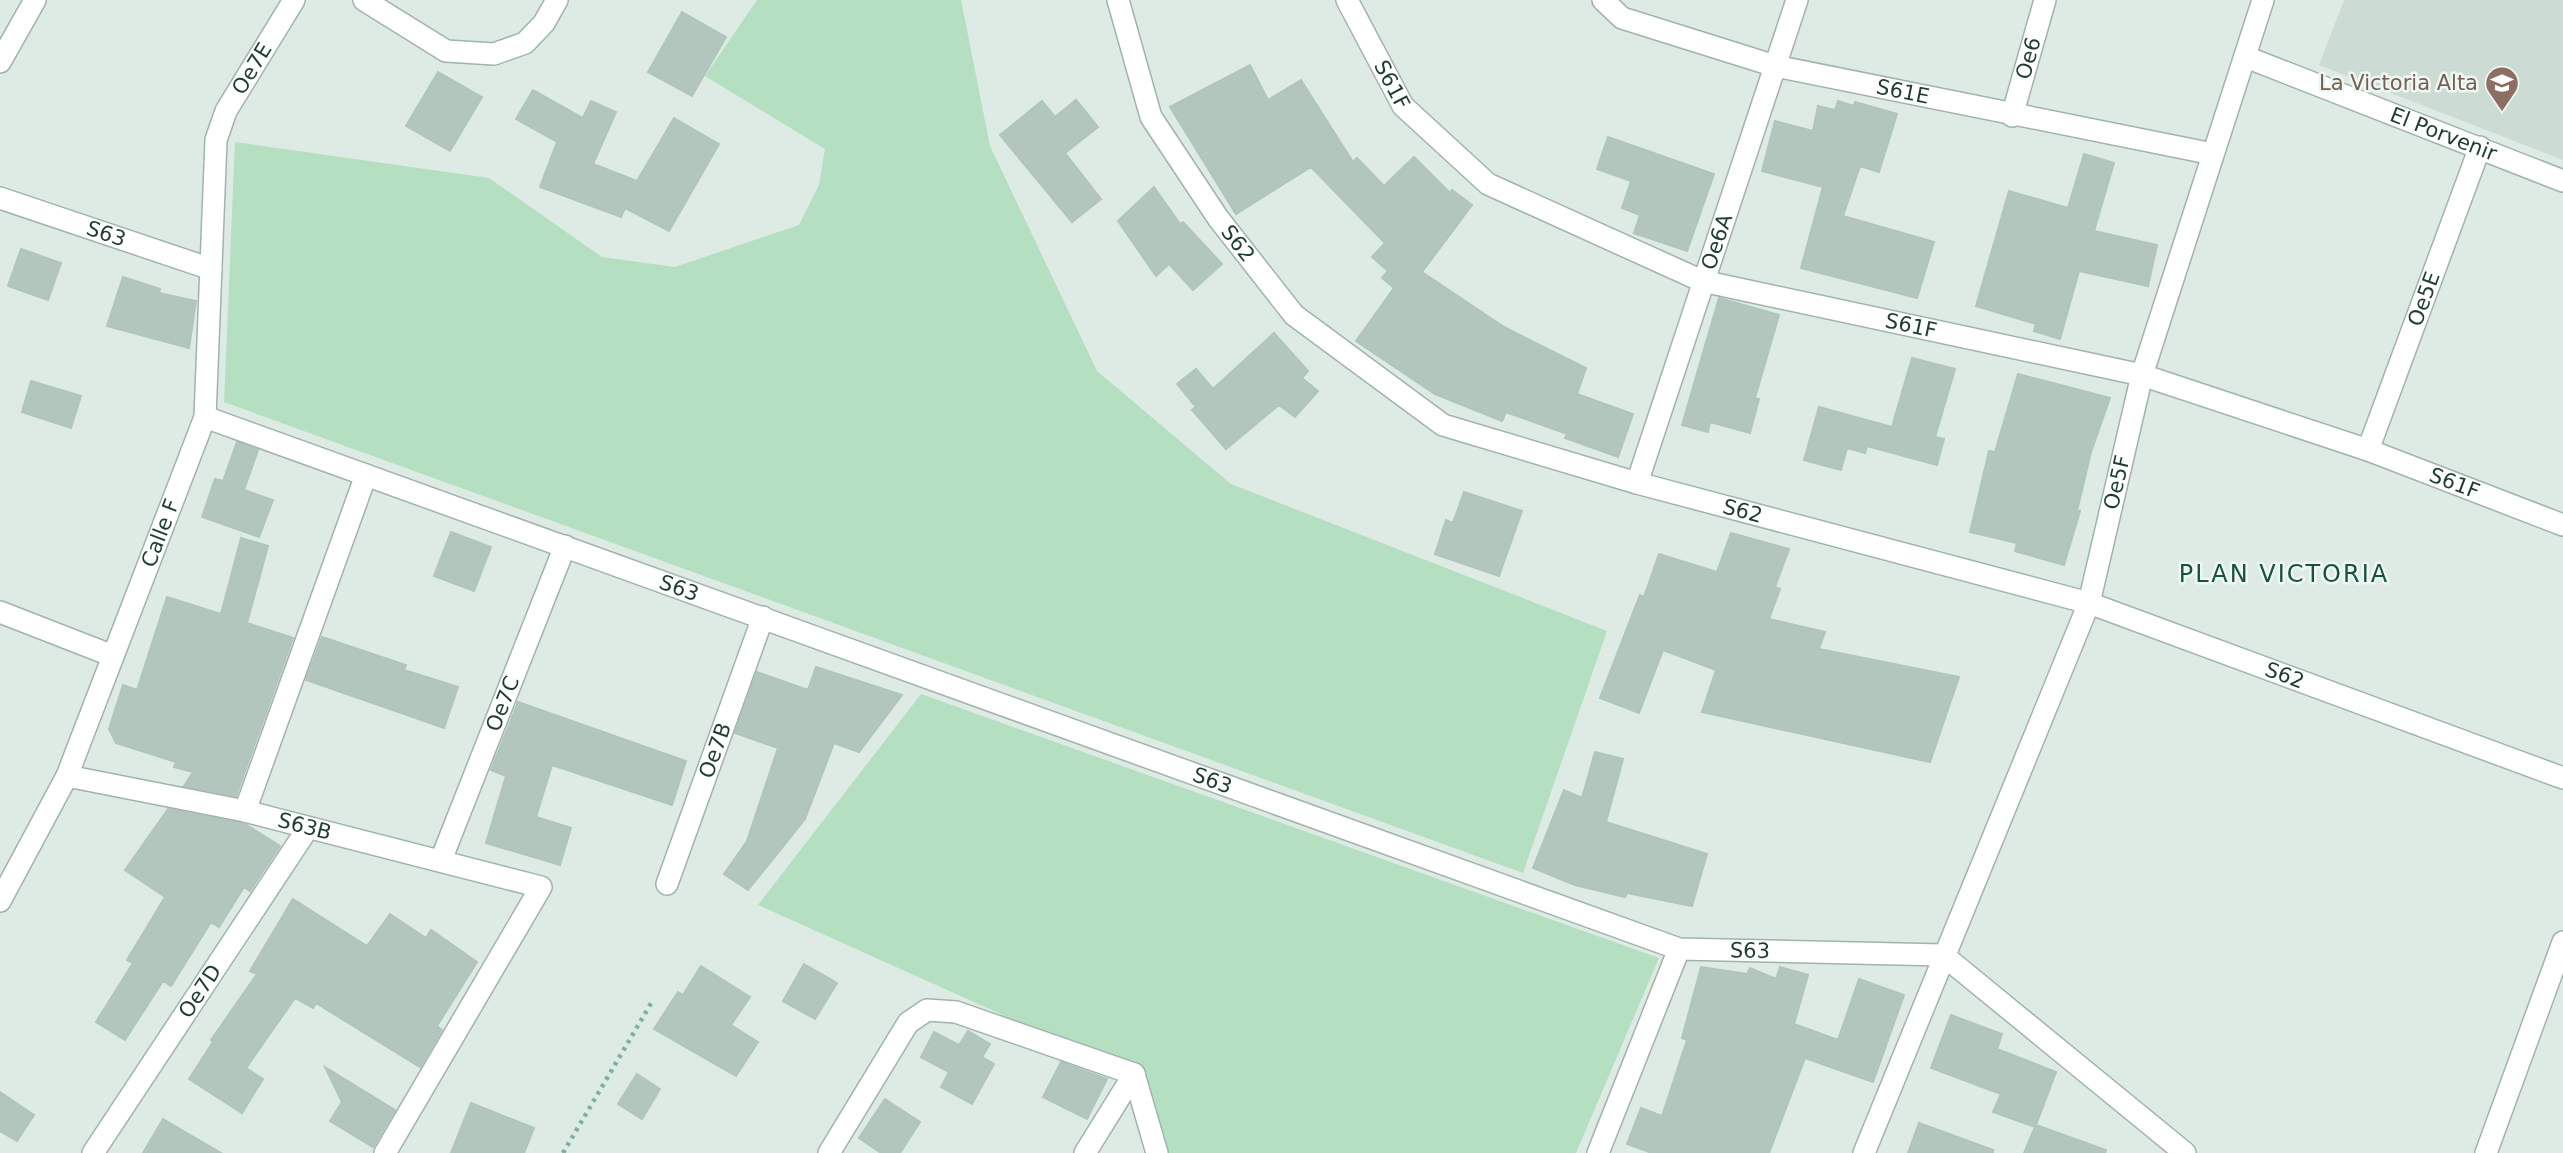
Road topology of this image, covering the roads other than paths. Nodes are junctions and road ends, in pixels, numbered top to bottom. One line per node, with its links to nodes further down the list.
1 (35, 0): 12 (street)
2 (293, 0): 15 (street, Oe7E)
3 (364, 0): 4 (street)
4 (557, 0)
5 (1118, 0): 26 (street, S62)
6 (1347, 0): 21 (street, S61F)
7 (1603, 0): 13 (street, S61E)
8 (1797, 0): 13 (street, Oe6A)
9 (2045, 0): 14 (street, Oe6)
10 (2263, 0): 11 (street, Oe5F)
11 (2246, 57): 16 (street, El Porvenir); 17 (street, Oe5F)
12 (0, 62)
13 (1775, 66): 14 (street, S61E); 21 (street, Oe6A)
14 (2012, 116): 17 (street, S61E)
15 (216, 140): 20 (street, Calle F)
16 (2480, 147): 18 (street, El Porvenir); 24 (street, Oe5E)
17 (2213, 154): 22 (street, Oe5F)
18 (2563, 181)
19 (0, 198): 20 (street, S63)
20 (211, 269): 23 (street, Calle F)
21 (1702, 281): 22 (street, S61F); 26 (street, Oe6A)
22 (2142, 375): 24 (street, S61F); 29 (street, Oe5F)
23 (205, 417): 25 (street, S63); 32 (street, Calle F)
24 (2368, 450): 27 (street, S61F)
25 (366, 475): 28 (street, S63); 35 (street)
26 (1637, 483): 29 (street, S62)
27 (2563, 524)
28 (565, 546): 31 (street, S63); 37 (street, Oe7C)
29 (2089, 603): 34 (street, S62); 42 (street, Oe5F)
30 (0, 612): 32 (street)
31 (763, 617): 38 (street, Oe7B); 41 (street, S63)
32 (113, 656): 33 (street, Calle F)
33 (67, 776): 35 (street, S63B); 39 (street, Calle F)
34 (2563, 778)
35 (245, 811): 36 (street, S63B)
36 (309, 828): 37 (street, S63B); 44 (street, Oe7D)
37 (441, 860): 45 (street, S63B)
38 (667, 884)
39 (0, 901)
40 (2563, 942): 52 (street)
41 (1679, 949): 42 (street, S63); 49 (street)
42 (1943, 956): 50 (street, Oe5F); 51 (street)
43 (1134, 1074): 46 (street); 47 (street); 48 (street)
44 (93, 1153)
45 (385, 1153)
46 (829, 1153)
47 (1085, 1153)
48 (1157, 1153)
49 (1598, 1153)
50 (1864, 1153)
51 (2185, 1153)
52 (2486, 1153)

